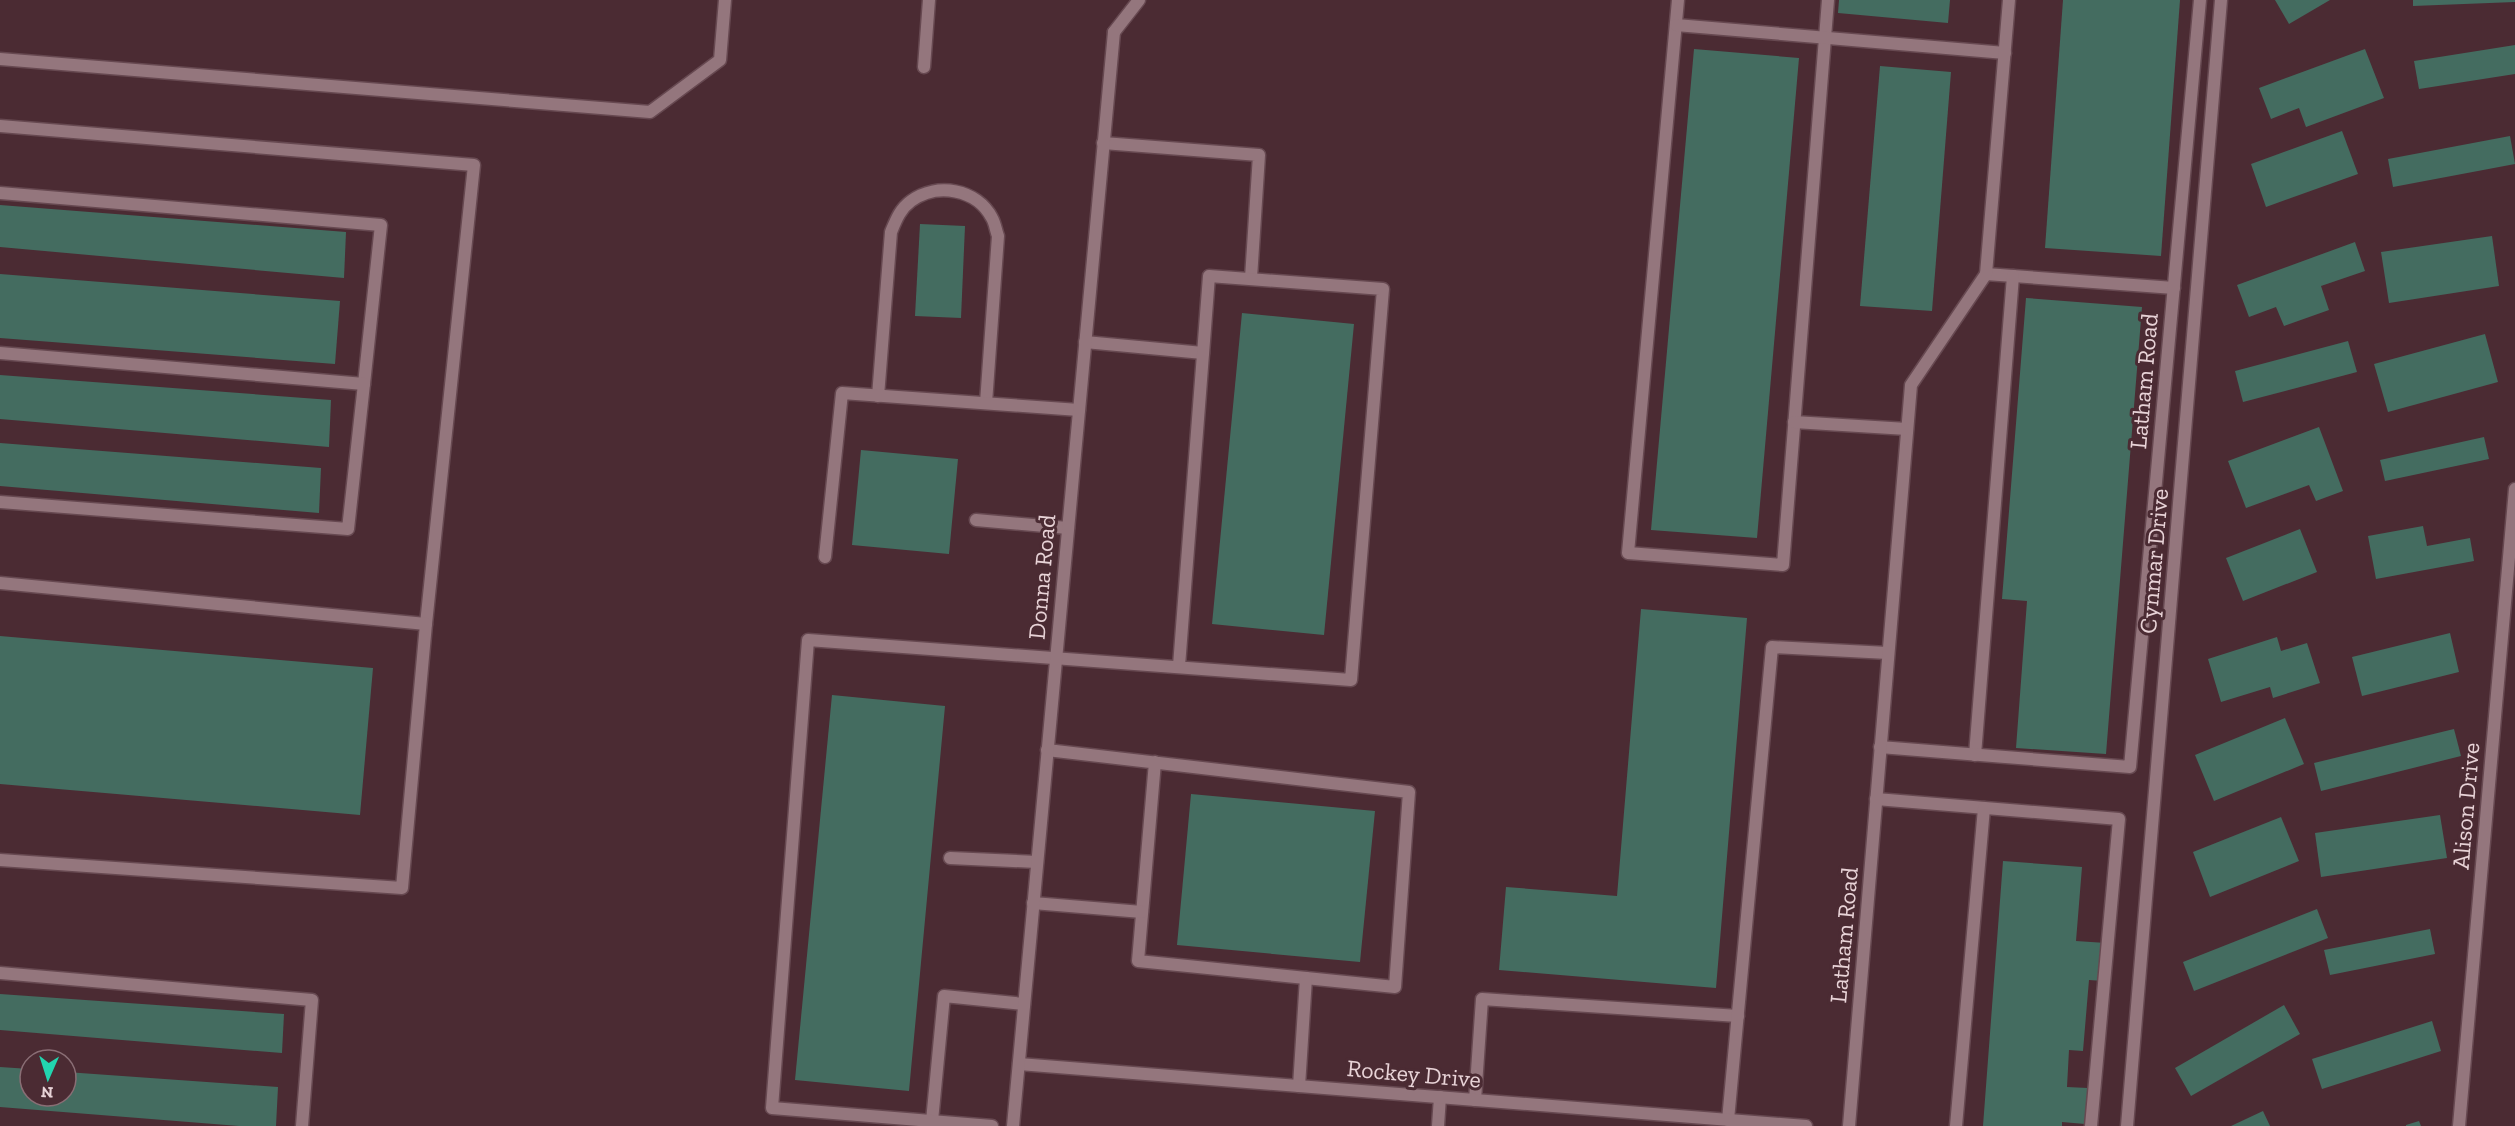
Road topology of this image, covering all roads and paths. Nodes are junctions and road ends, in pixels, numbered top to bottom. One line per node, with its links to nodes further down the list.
1 (725, 0): 12 (street)
2 (929, 0): 13 (street)
3 (1140, 0): 15 (street, Donna Road)
4 (1678, 0): 9 (street)
5 (1828, 0): 10 (street)
6 (2009, 0): 11 (street, Latham Road)
7 (2200, 0): 20 (street, Latham Road)
8 (2222, 0): 69 (street, Cynmar Drive)
9 (1676, 25): 10 (street); 28 (street)
10 (1825, 38): 11 (street); 28 (street)
11 (2005, 53): 17 (street, Latham Road)
12 (0, 59)
13 (924, 67)
14 (0, 126): 36 (street)
15 (1103, 143): 19 (street); 21 (street, Donna Road)
16 (0, 193): 24 (street)
17 (1986, 274): 18 (street); 29 (street, Latham Road)
18 (2013, 276): 20 (street); 42 (street)
19 (1251, 279): 23 (street); 39 (street)
20 (2174, 288): 42 (street, Latham Road)
21 (1085, 342): 23 (street); 27 (street, Donna Road)
22 (0, 353): 24 (street)
23 (1203, 353): 39 (street)
24 (364, 384): 31 (street)
25 (878, 396): 26 (street); 26 (street); 34 (street)
26 (986, 403): 27 (street)
27 (1079, 410): 33 (street, Donna Road)
28 (1794, 422): 29 (street)
29 (1907, 429): 37 (street, Latham Road)
30 (2515, 489): 70 (street, Alison Drive)
31 (0, 502)
32 (976, 520): 33 (street)
33 (1068, 528): 38 (street, Donna Road)
34 (825, 557)
35 (0, 583): 36 (street)
36 (426, 624): 47 (street)
37 (1888, 653): 40 (street, Latham Road); 54 (street)
38 (1056, 656): 39 (street); 41 (street, Donna Road); 60 (street)
39 (1179, 666)
40 (1880, 747): 42 (street, Latham Road); 44 (street, Latham Road)
41 (1047, 750): 43 (street); 48 (street, Donna Road)
42 (1975, 755)
43 (1155, 762): 50 (street); 52 (street)
44 (1876, 799): 45 (street); 66 (street, Latham Road)
45 (1984, 808): 67 (street); 68 (street)
46 (950, 858): 48 (street)
47 (0, 860)
48 (1037, 862): 49 (street, Donna Road)
49 (1033, 903): 50 (street); 53 (street, Donna Road)
50 (1142, 912): 52 (street)
51 (0, 974): 61 (street)
52 (1306, 978): 56 (street)
53 (1024, 1004): 55 (street, Donna Road); 60 (street)
54 (1738, 1016): 58 (street); 59 (street)
55 (1018, 1064): 56 (street, Rockey Drive); 63 (street, Donna Road)
56 (1299, 1086): 57 (street, Rockey Drive)
57 (1440, 1097): 58 (street, Rockey Drive); 64 (street)
58 (1475, 1100): 59 (street, Rockey Drive)
59 (1728, 1120): 65 (street, Rockey Drive)
60 (932, 1121): 62 (street)
61 (302, 1126)
62 (992, 1126)
63 (1013, 1126)
64 (1438, 1126)
65 (1806, 1126)
66 (1849, 1126)
67 (1956, 1126)
68 (2091, 1126)
69 (2127, 1126)
70 (2459, 1126)

